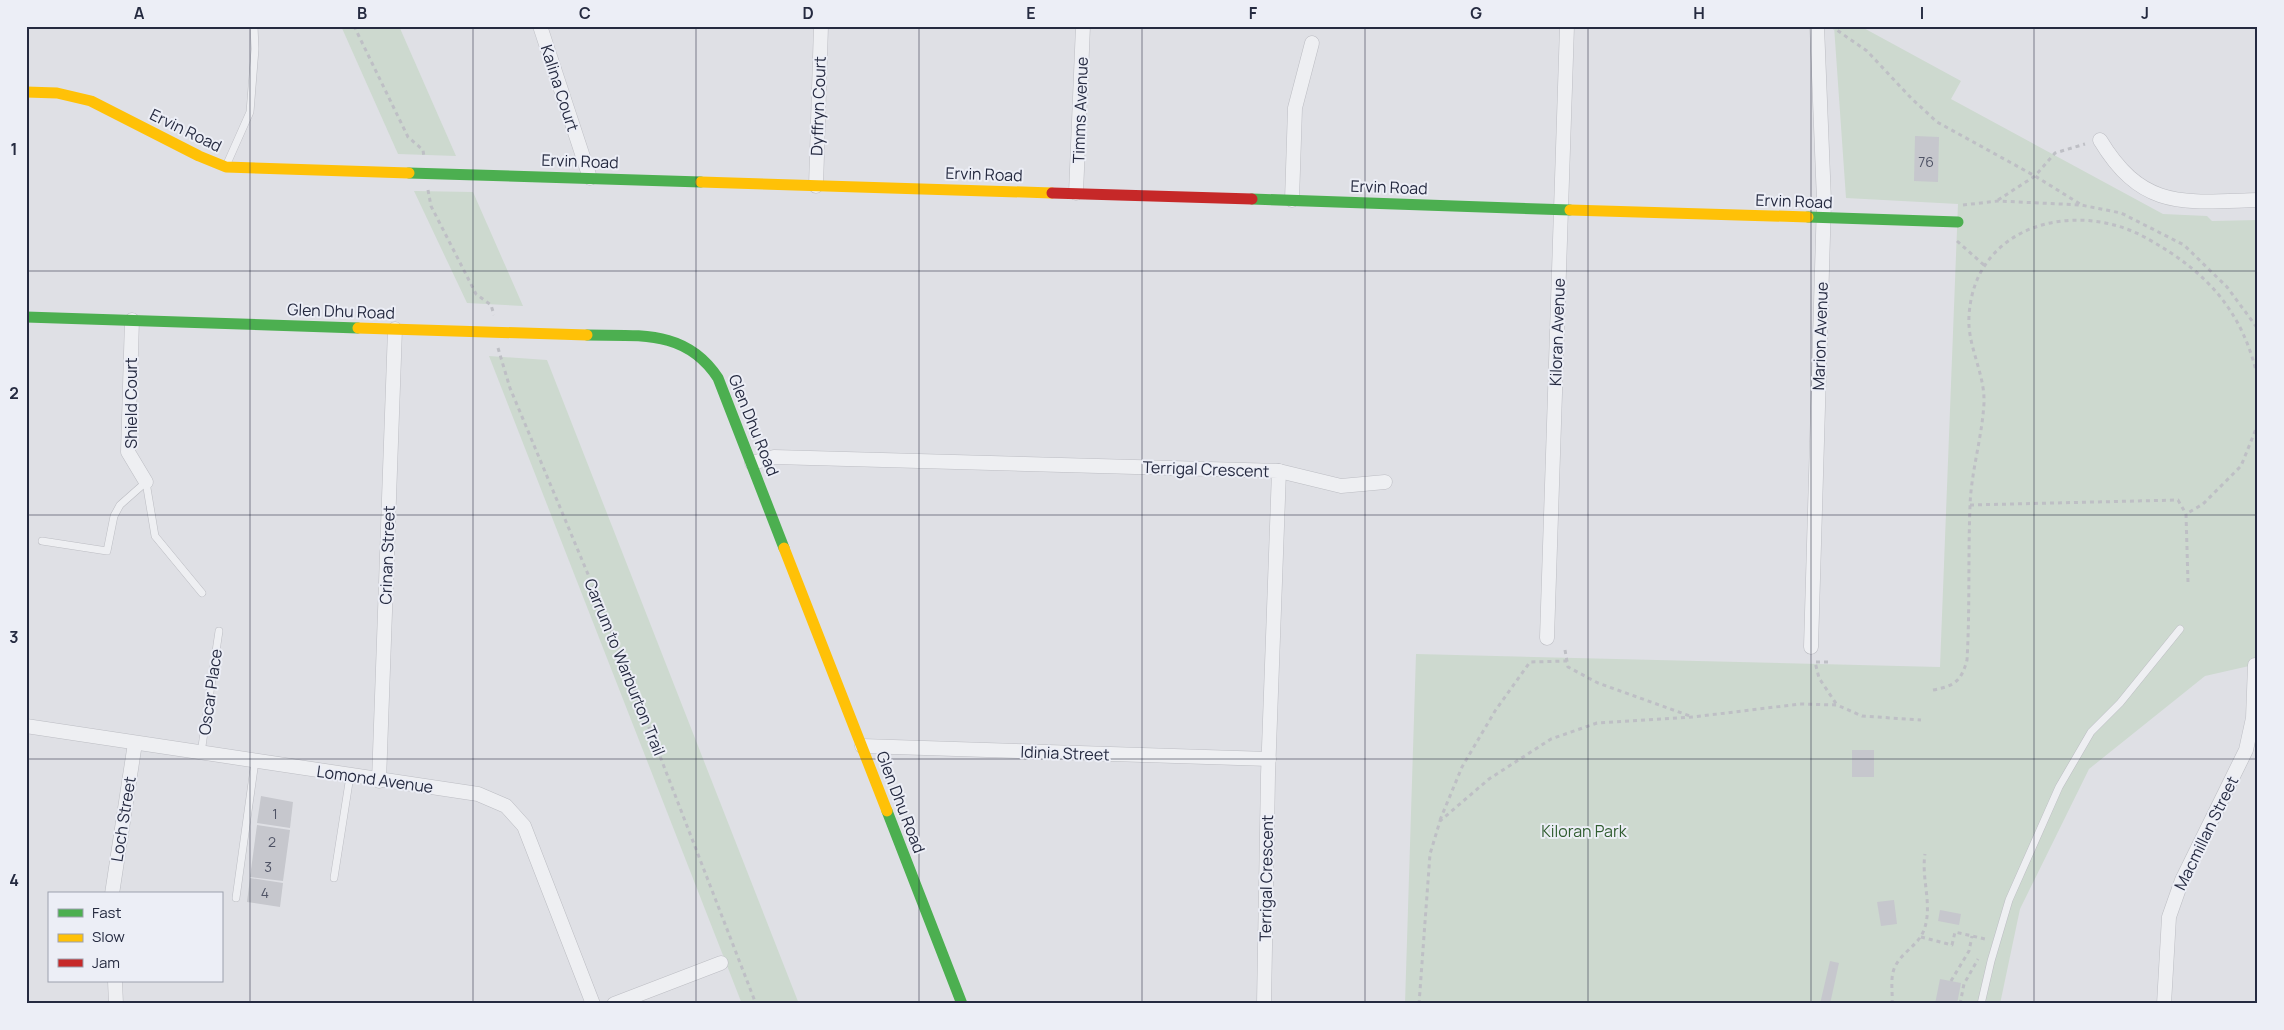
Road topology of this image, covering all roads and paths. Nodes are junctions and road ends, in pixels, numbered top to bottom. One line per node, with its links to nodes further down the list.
1 (254, 26): 13 (lane)
2 (354, 26): 11 (path)
3 (540, 26): 15 (street, Kalina Court)
4 (821, 26): 16 (street, Dyffryn Court)
5 (1083, 26): 17 (street, Timms Avenue)
6 (1567, 26): 24 (street, Kiloran Avenue)
7 (1817, 26): 25 (street, Marion Avenue)
8 (1831, 26): 14 (path)
9 (1312, 43): 18 (street)
10 (26, 92): 13 (street, Ervin Road)
11 (408, 137)
12 (2100, 140): 14 (path); 20 (street)
13 (226, 167): 15 (street, Ervin Road)
14 (2035, 176): 19 (path); 22 (path)
15 (590, 178): 16 (street, Ervin Road)
16 (816, 186): 17 (street, Ervin Road)
17 (1076, 194): 18 (street, Ervin Road)
18 (1292, 200): 24 (street, Ervin Road)
19 (1998, 200): 21 (path); 22 (path)
20 (2258, 200)
21 (1954, 205)
22 (2081, 205): 33 (path)
23 (431, 206): 29 (path)
24 (1560, 210): 25 (street, Ervin Road); 48 (street, Kiloran Avenue)
25 (1824, 218): 26 (street, Ervin Road); 49 (street, Marion Avenue)
26 (1958, 222)
27 (1955, 238): 28 (path)
28 (1985, 266): 35 (path); 41 (path)
29 (491, 305)
30 (26, 317): 31 (street, Glen Dhu Road)
31 (132, 320): 32 (street, Glen Dhu Road); 39 (street, Shield Court)
32 (395, 329): 34 (street, Glen Dhu Road); 66 (street, Crinan Street)
33 (2258, 329)
34 (496, 330): 37 (street, Glen Dhu Road); 82 (path, Carrum to Warburton Trail)
35 (2258, 379)
36 (2258, 424): 42 (path)
37 (752, 463): 38 (street, Terrigal Crescent); 61 (street, Glen Dhu Road)
38 (1279, 471): 40 (street); 63 (street, Terrigal Crescent)
39 (146, 482): 43 (lane); 45 (lane)
40 (1385, 482)
41 (1970, 505): 42 (path); 54 (path)
42 (2186, 514): 44 (path)
43 (42, 541)
44 (2188, 582)
45 (202, 593)
46 (2180, 629): 88 (lane)
47 (219, 631): 62 (lane, Oscar Place)
48 (1547, 638)
49 (1811, 646)
50 (1565, 650): 51 (path)
51 (1567, 661): 57 (path); 67 (path)
52 (1828, 662): 56 (path)
53 (2255, 665): 55 (street, Macmillan Street)
54 (1933, 690)
55 (2256, 698): 89 (street, Macmillan Street)
56 (1838, 706): 57 (path); 58 (path)
57 (1693, 717): 67 (path)
58 (1921, 720)
59 (26, 726): 60 (street, Lomond Avenue)
60 (135, 744): 62 (street, Lomond Avenue); 70 (street, Loch Street)
61 (862, 746): 63 (street, Idinia Street); 83 (street, Glen Dhu Road)
62 (201, 753): 64 (street, Lomond Avenue)
63 (1269, 759): 84 (street, Terrigal Crescent)
64 (255, 761): 65 (street, Lomond Avenue); 71 (lane)
65 (350, 776): 66 (street, Lomond Avenue); 69 (lane)
66 (379, 781): 80 (street, Lomond Avenue)
67 (1440, 821): 85 (path)
68 (1925, 854): 73 (path)
69 (334, 878)
70 (112, 892)
71 (236, 898)
72 (1972, 936): 73 (path); 74 (path); 77 (path)
73 (1921, 937): 86 (path)
74 (1985, 939)
75 (1981, 954): 87 (path)
76 (721, 962): 81 (street)
77 (1951, 981)
78 (115, 982): 79 (street)
79 (116, 1004)
80 (592, 1004)
81 (614, 1004)
82 (756, 1004)
83 (962, 1004)
84 (1264, 1004)
85 (1419, 1004)
86 (1892, 1004)
87 (1960, 1004)
88 (1981, 1004)
89 (2164, 1004)

